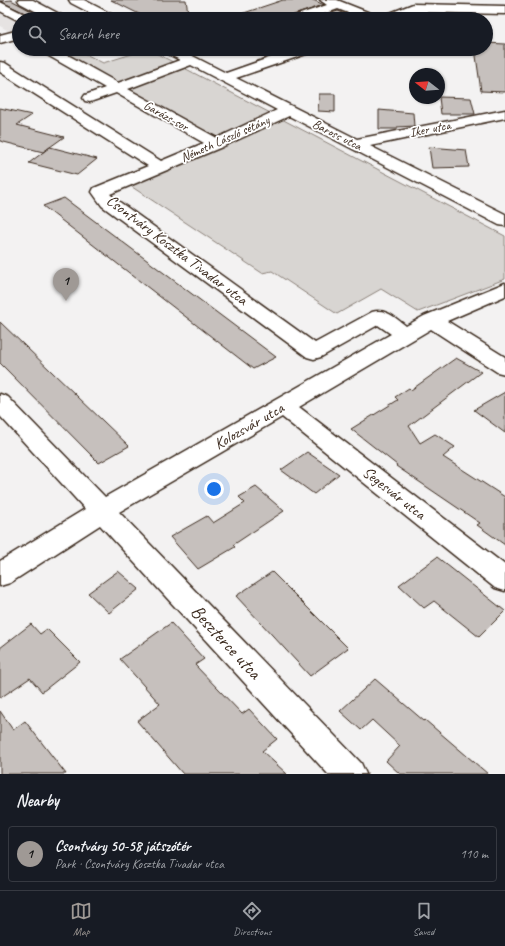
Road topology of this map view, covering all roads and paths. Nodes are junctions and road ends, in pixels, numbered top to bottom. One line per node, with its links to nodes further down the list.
1 (24, 0): 8 (street)
2 (75, 0): 9 (street)
3 (326, 0): 4 (street)
4 (338, 5): 10 (street); 11 (street)
5 (0, 6): 7 (street)
6 (505, 10): 12 (street)
7 (12, 12)
8 (46, 12)
9 (94, 12)
10 (318, 12)
11 (356, 12)
12 (403, 12)
13 (6, 24): 14 (street)
14 (12, 27)
15 (12, 36): 16 (street)
16 (0, 40)
17 (59, 56): 23 (street, Garázs-sor)
18 (185, 56): 20 (street, Baross utca)
19 (287, 56): 22 (street)
20 (193, 60): 22 (street, Baross utca); 23 (street, Garázs-sor)
21 (0, 66): 29 (street)
22 (226, 77): 25 (street, Baross utca)
23 (115, 89): 24 (street); 27 (street, Garázs-sor)
24 (90, 98)
25 (290, 110): 27 (street, Németh László sétány); 28 (street, Baross utca)
26 (505, 114): 28 (street, Iker utca)
27 (216, 144): 29 (street, Németh László sétány)
28 (355, 144): 30 (street, Baross utca)
29 (160, 167): 33 (street, Csontváry Kosztka Tivadar utca)
30 (505, 221)
31 (505, 289): 32 (street, Kolozsvár utca)
32 (431, 320): 33 (street, Kolozsvár utca); 34 (street)
33 (405, 335): 36 (street, Kolozsvár utca)
34 (505, 367)
35 (0, 402): 37 (street)
36 (283, 406): 37 (street, Kolozsvár utca); 39 (street, Segesvár utca)
37 (101, 511): 38 (street, Kolozsvár utca); 40 (street, Beszterce utca)
38 (0, 575)
39 (505, 580)
40 (350, 774)

